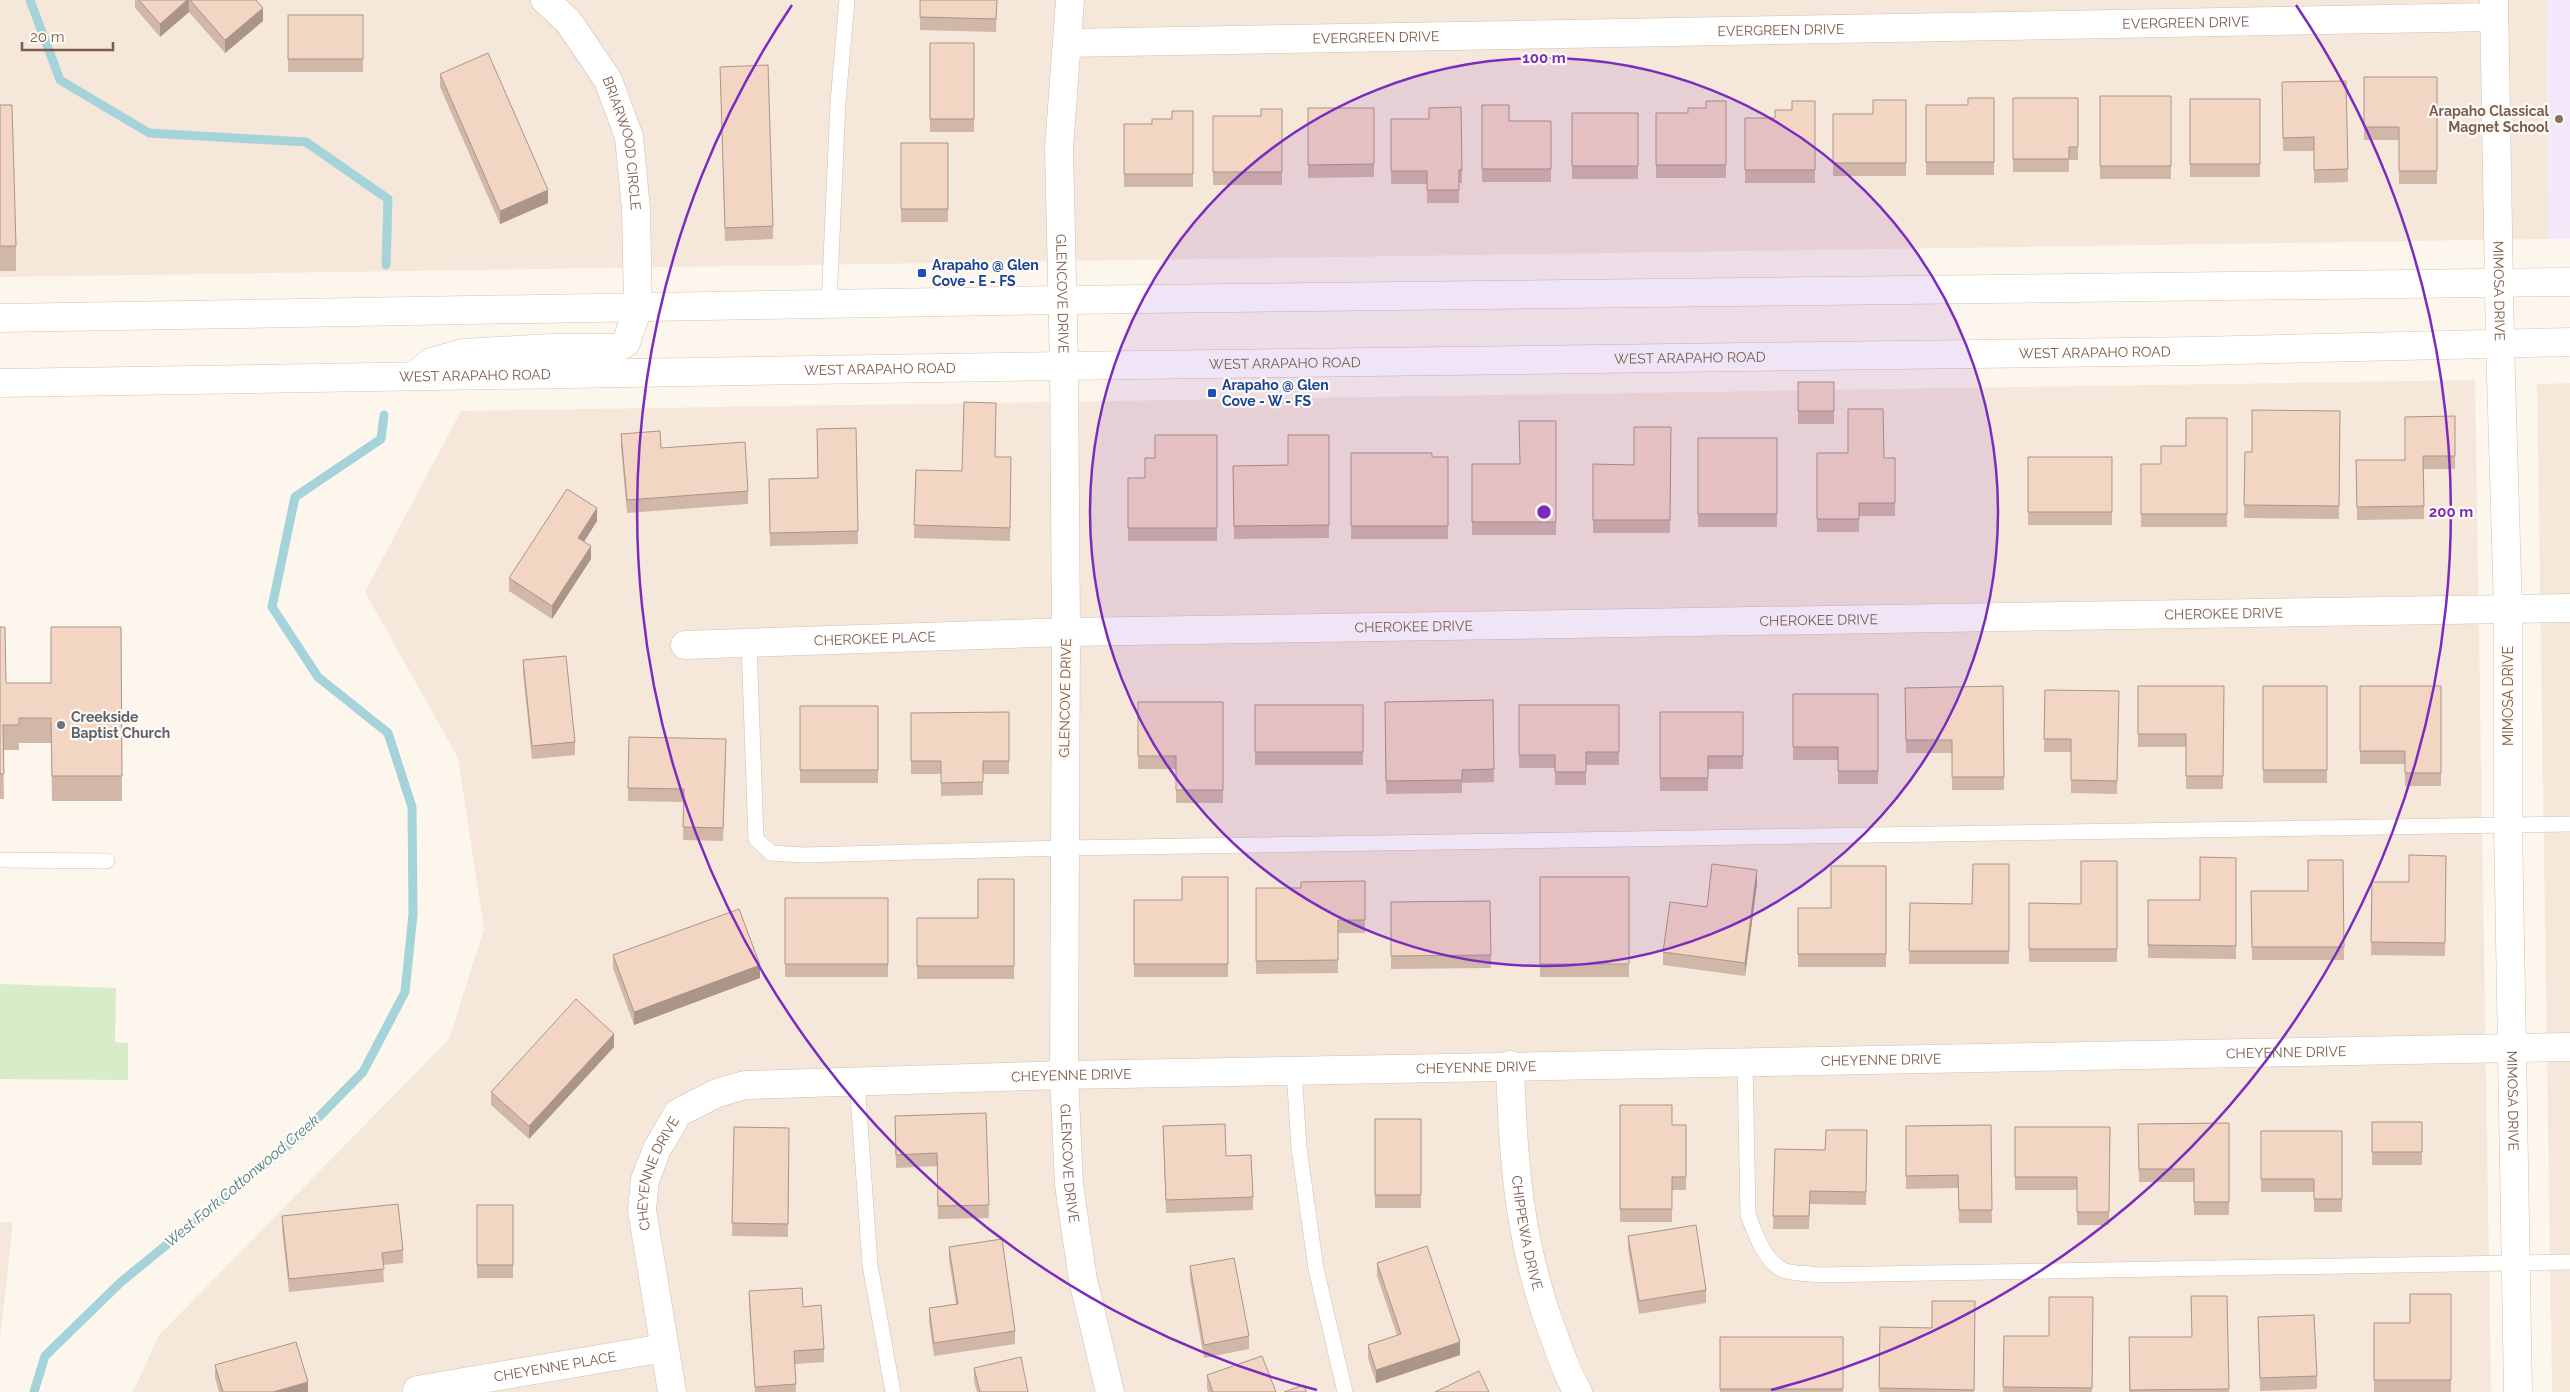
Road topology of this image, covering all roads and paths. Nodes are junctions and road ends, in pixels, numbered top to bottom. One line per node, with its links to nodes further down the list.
1 (545, 0): 10 (street, BRIARWOOD CIRCLE)
2 (848, 0): 9 (lane)
3 (1070, 0): 5 (street, GLENCOVE DRIVE)
4 (2494, 9): 5 (street, EVERGREEN DRIVE); 7 (street, MIMOSA DRIVE)
5 (1066, 43): 8 (street, GLENCOVE DRIVE)
6 (2570, 282): 7 (street)
7 (2498, 283): 8 (street); 13 (street, MIMOSA DRIVE)
8 (1061, 300): 9 (street); 14 (street, GLENCOVE DRIVE)
9 (830, 304): 10 (street)
10 (638, 308): 11 (street); 15 (street)
11 (0, 318)
12 (2570, 342): 13 (street, WEST ARAPAHO ROAD)
13 (2500, 344): 14 (street, WEST ARAPAHO ROAD); 18 (street, MIMOSA DRIVE)
14 (1064, 366): 15 (street, WEST ARAPAHO ROAD); 19 (street, GLENCOVE DRIVE)
15 (404, 376): 16 (street, WEST ARAPAHO ROAD)
16 (0, 383)
17 (2570, 608): 18 (street, CHEROKEE DRIVE)
18 (2508, 609): 19 (street, CHEROKEE DRIVE); 23 (street, MIMOSA DRIVE)
19 (1066, 632): 20 (street, CHEROKEE PLACE); 24 (street, GLENCOVE DRIVE)
20 (749, 644): 21 (street, CHEROKEE PLACE); 24 (lane)
21 (685, 646)
22 (2570, 824): 23 (lane)
23 (2508, 825): 24 (lane); 28 (street, MIMOSA DRIVE)
24 (1064, 848): 32 (street, GLENCOVE DRIVE)
25 (0, 860): 26 (lane)
26 (107, 861)
27 (2570, 1047): 28 (street, CHEYENNE DRIVE)
28 (2512, 1048): 29 (street, CHEYENNE DRIVE); 35 (street, MIMOSA DRIVE)
29 (1745, 1062): 30 (street, CHEYENNE DRIVE); 35 (lane)
30 (1510, 1066): 31 (street, CHEYENNE DRIVE); 42 (street, CHIPPEWA DRIVE)
31 (1294, 1070): 32 (street, CHEYENNE DRIVE); 41 (lane)
32 (1064, 1074): 33 (street, CHEYENNE DRIVE); 40 (street, GLENCOVE DRIVE)
33 (857, 1081): 36 (street, CHEYENNE DRIVE); 39 (lane)
34 (2570, 1262): 35 (lane)
35 (2515, 1263): 43 (street, MIMOSA DRIVE)
36 (664, 1348): 37 (street, CHEYENNE PLACE); 38 (street, CHEYENNE DRIVE)
37 (417, 1390)
38 (672, 1392)
39 (893, 1392)
40 (1110, 1392)
41 (1346, 1392)
42 (1578, 1392)
43 (2518, 1392)

